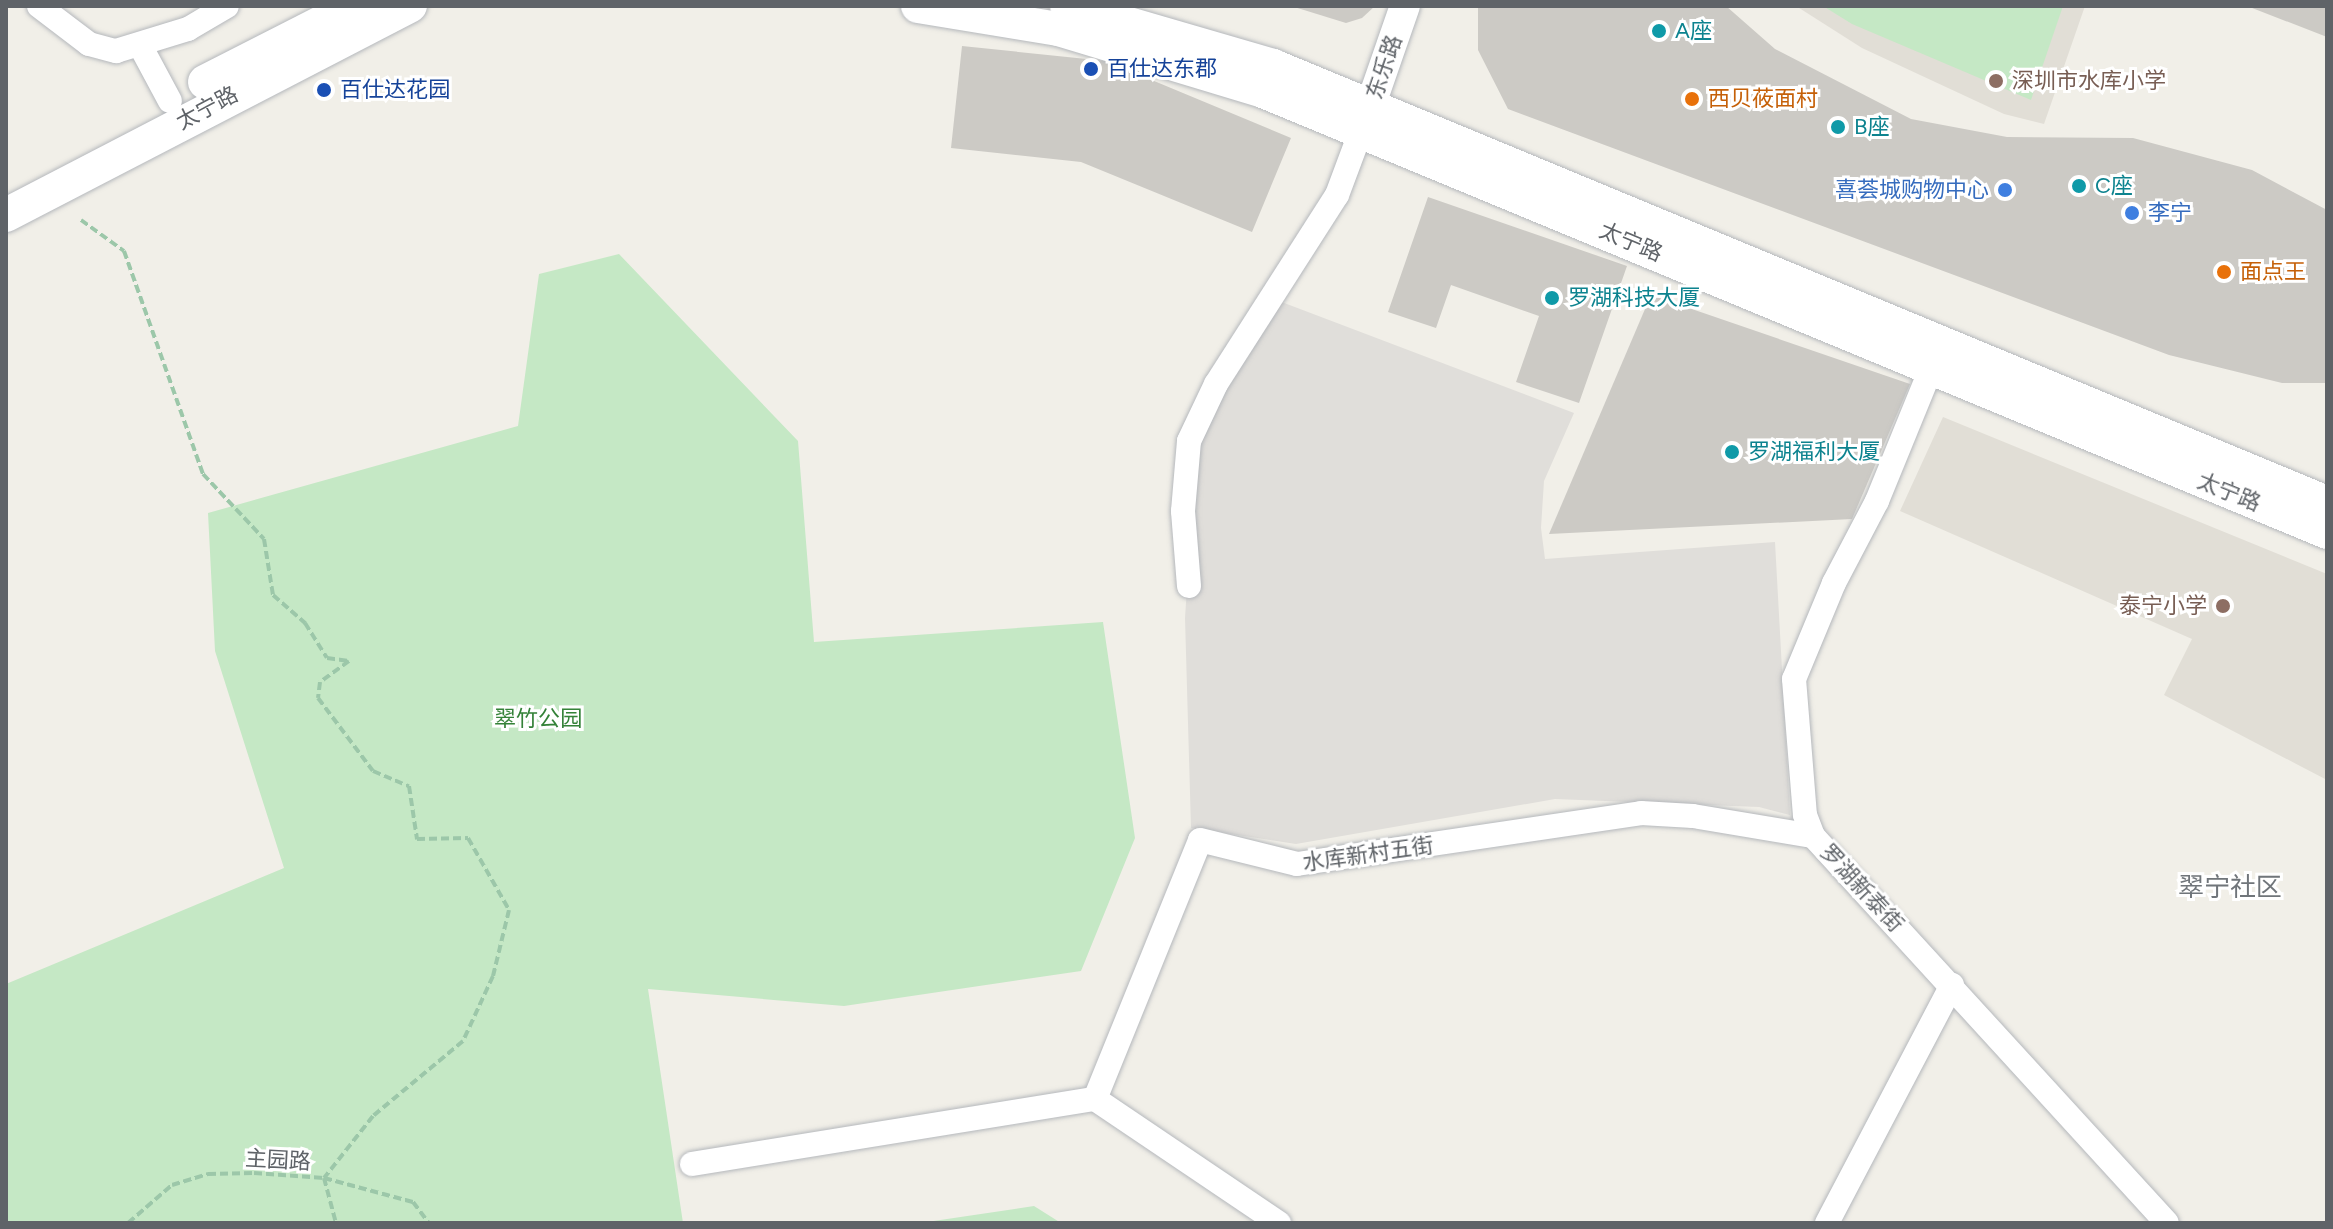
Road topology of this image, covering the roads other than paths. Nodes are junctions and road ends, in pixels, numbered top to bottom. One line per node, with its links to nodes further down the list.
1 (39, 6): 8 (street)
2 (227, 6): 8 (street)
3 (354, 6): 9 (main road, 太宁路)
4 (410, 6): 12 (main road, 太宁路)
5 (918, 6): 10 (main road, 太宁路)
6 (1067, 6): 10 (main road, 太宁路)
7 (1405, 6): 10 (street, 东乐路)
8 (141, 47): 9 (street)
9 (170, 101): 11 (main road, 太宁路)
10 (1367, 117): 13 (main road, 太宁路); 16 (street)
11 (6, 190)
12 (6, 215)
13 (1936, 357): 14 (main road, 太宁路); 15 (main road, 太宁路); 17 (street, 罗湖新泰街)
14 (2327, 503)
15 (2327, 532)
16 (1189, 586)
17 (1813, 836): 18 (street, 罗湖新泰街); 19 (street, 水库新村五街)
18 (1952, 985): 23 (street); 24 (street, 罗湖新泰街)
19 (1095, 1099): 20 (street); 21 (street)
20 (692, 1164)
21 (1258, 1214): 22 (street)
22 (1279, 1223)
23 (1827, 1223)
24 (2167, 1223)

